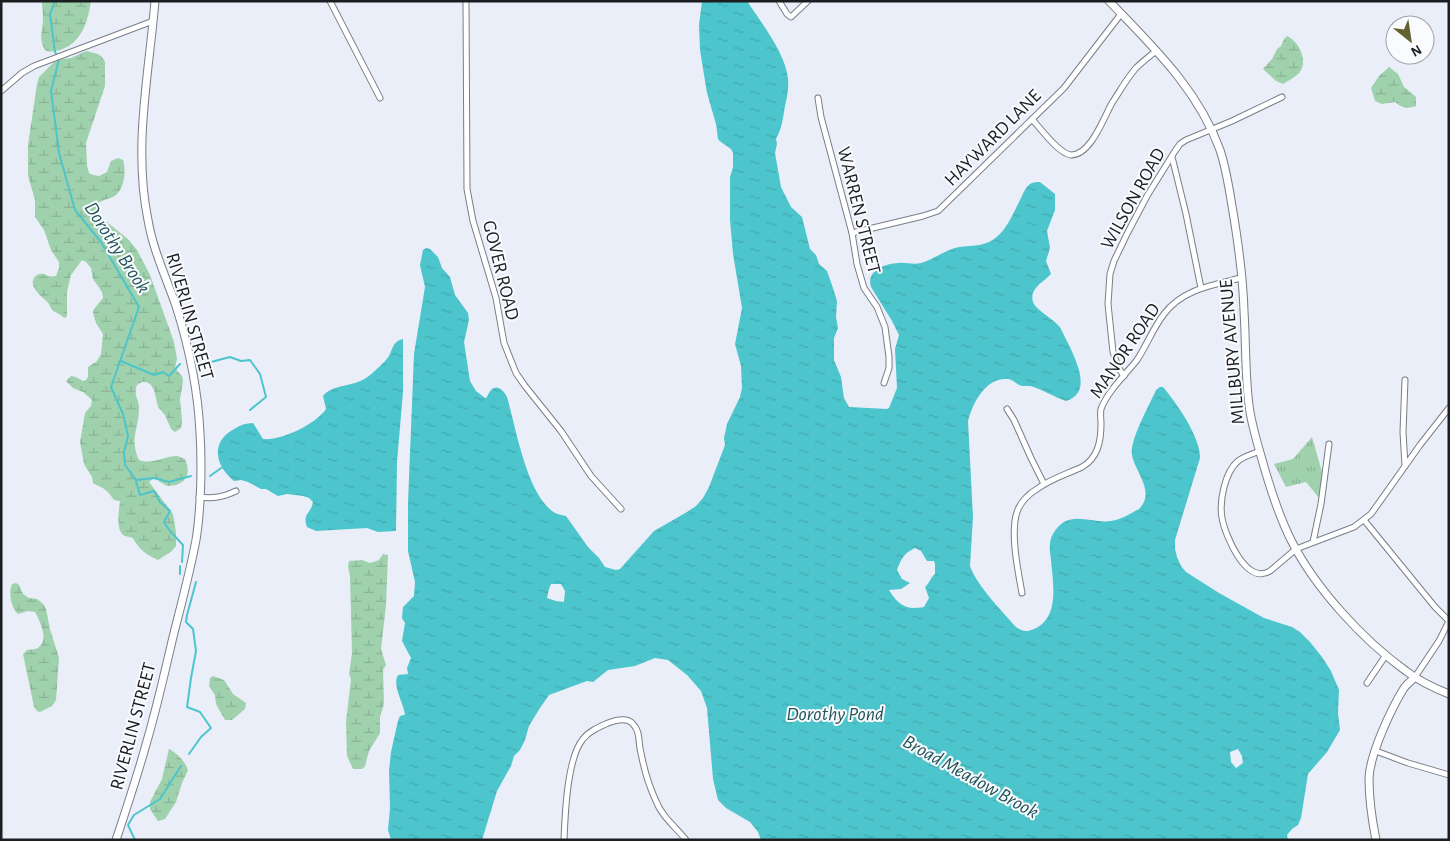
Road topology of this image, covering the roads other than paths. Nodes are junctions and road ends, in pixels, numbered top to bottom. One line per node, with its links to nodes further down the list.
1 (155, 1): 8 (street, RIVERLIN STREET)
2 (330, 1): 12 (street)
3 (466, 1): 31 (street, GOVER ROAD)
4 (779, 1): 5 (street)
5 (808, 1)
6 (1109, 1): 7 (street, MILLBURY AVENUE)
7 (1121, 14): 9 (street, MILLBURY AVENUE); 14 (street, HAYWARD LANE)
8 (153, 21): 10 (street); 30 (street, RIVERLIN STREET)
9 (1156, 51): 14 (street); 15 (street, MILLBURY AVENUE)
10 (1, 91)
11 (1282, 97): 15 (street, WILSON ROAD)
12 (380, 98)
13 (818, 98): 17 (street, WARREN STREET)
14 (1032, 119): 17 (street, HAYWARD LANE)
15 (1212, 129): 16 (street, WILSON ROAD); 18 (street, MILLBURY AVENUE)
16 (1172, 157): 19 (street); 20 (street, WILSON ROAD)
17 (852, 233): 22 (street, WARREN STREET)
18 (1241, 278): 19 (street, MANOR ROAD); 26 (street, MILLBURY AVENUE)
19 (1201, 288): 20 (street, MANOR ROAD)
20 (1124, 376): 28 (street, MANOR ROAD)
21 (1405, 380): 27 (street)
22 (884, 383)
23 (1449, 408): 27 (street)
24 (1007, 409): 28 (street)
25 (1329, 444): 33 (street)
26 (1260, 451): 34 (street, MILLBURY AVENUE); 34 (street)
27 (1405, 466): 32 (street)
28 (1044, 484): 35 (street, MANOR ROAD)
29 (236, 491): 30 (street)
30 (199, 497): 43 (street, RIVERLIN STREET)
31 (621, 509)
32 (1364, 520): 33 (street); 36 (street)
33 (1314, 542): 34 (street)
34 (1296, 549): 37 (street, MILLBURY AVENUE)
35 (1022, 593)
36 (1449, 621): 38 (street)
37 (1386, 655): 38 (street, MILLBURY AVENUE); 39 (street)
38 (1415, 677): 40 (street, MILLBURY AVENUE); 41 (street)
39 (1367, 683)
40 (1449, 694)
41 (1376, 751): 42 (street); 46 (street)
42 (1449, 775)
43 (116, 840)
44 (564, 840): 45 (street)
45 (686, 840)
46 (1376, 840)

